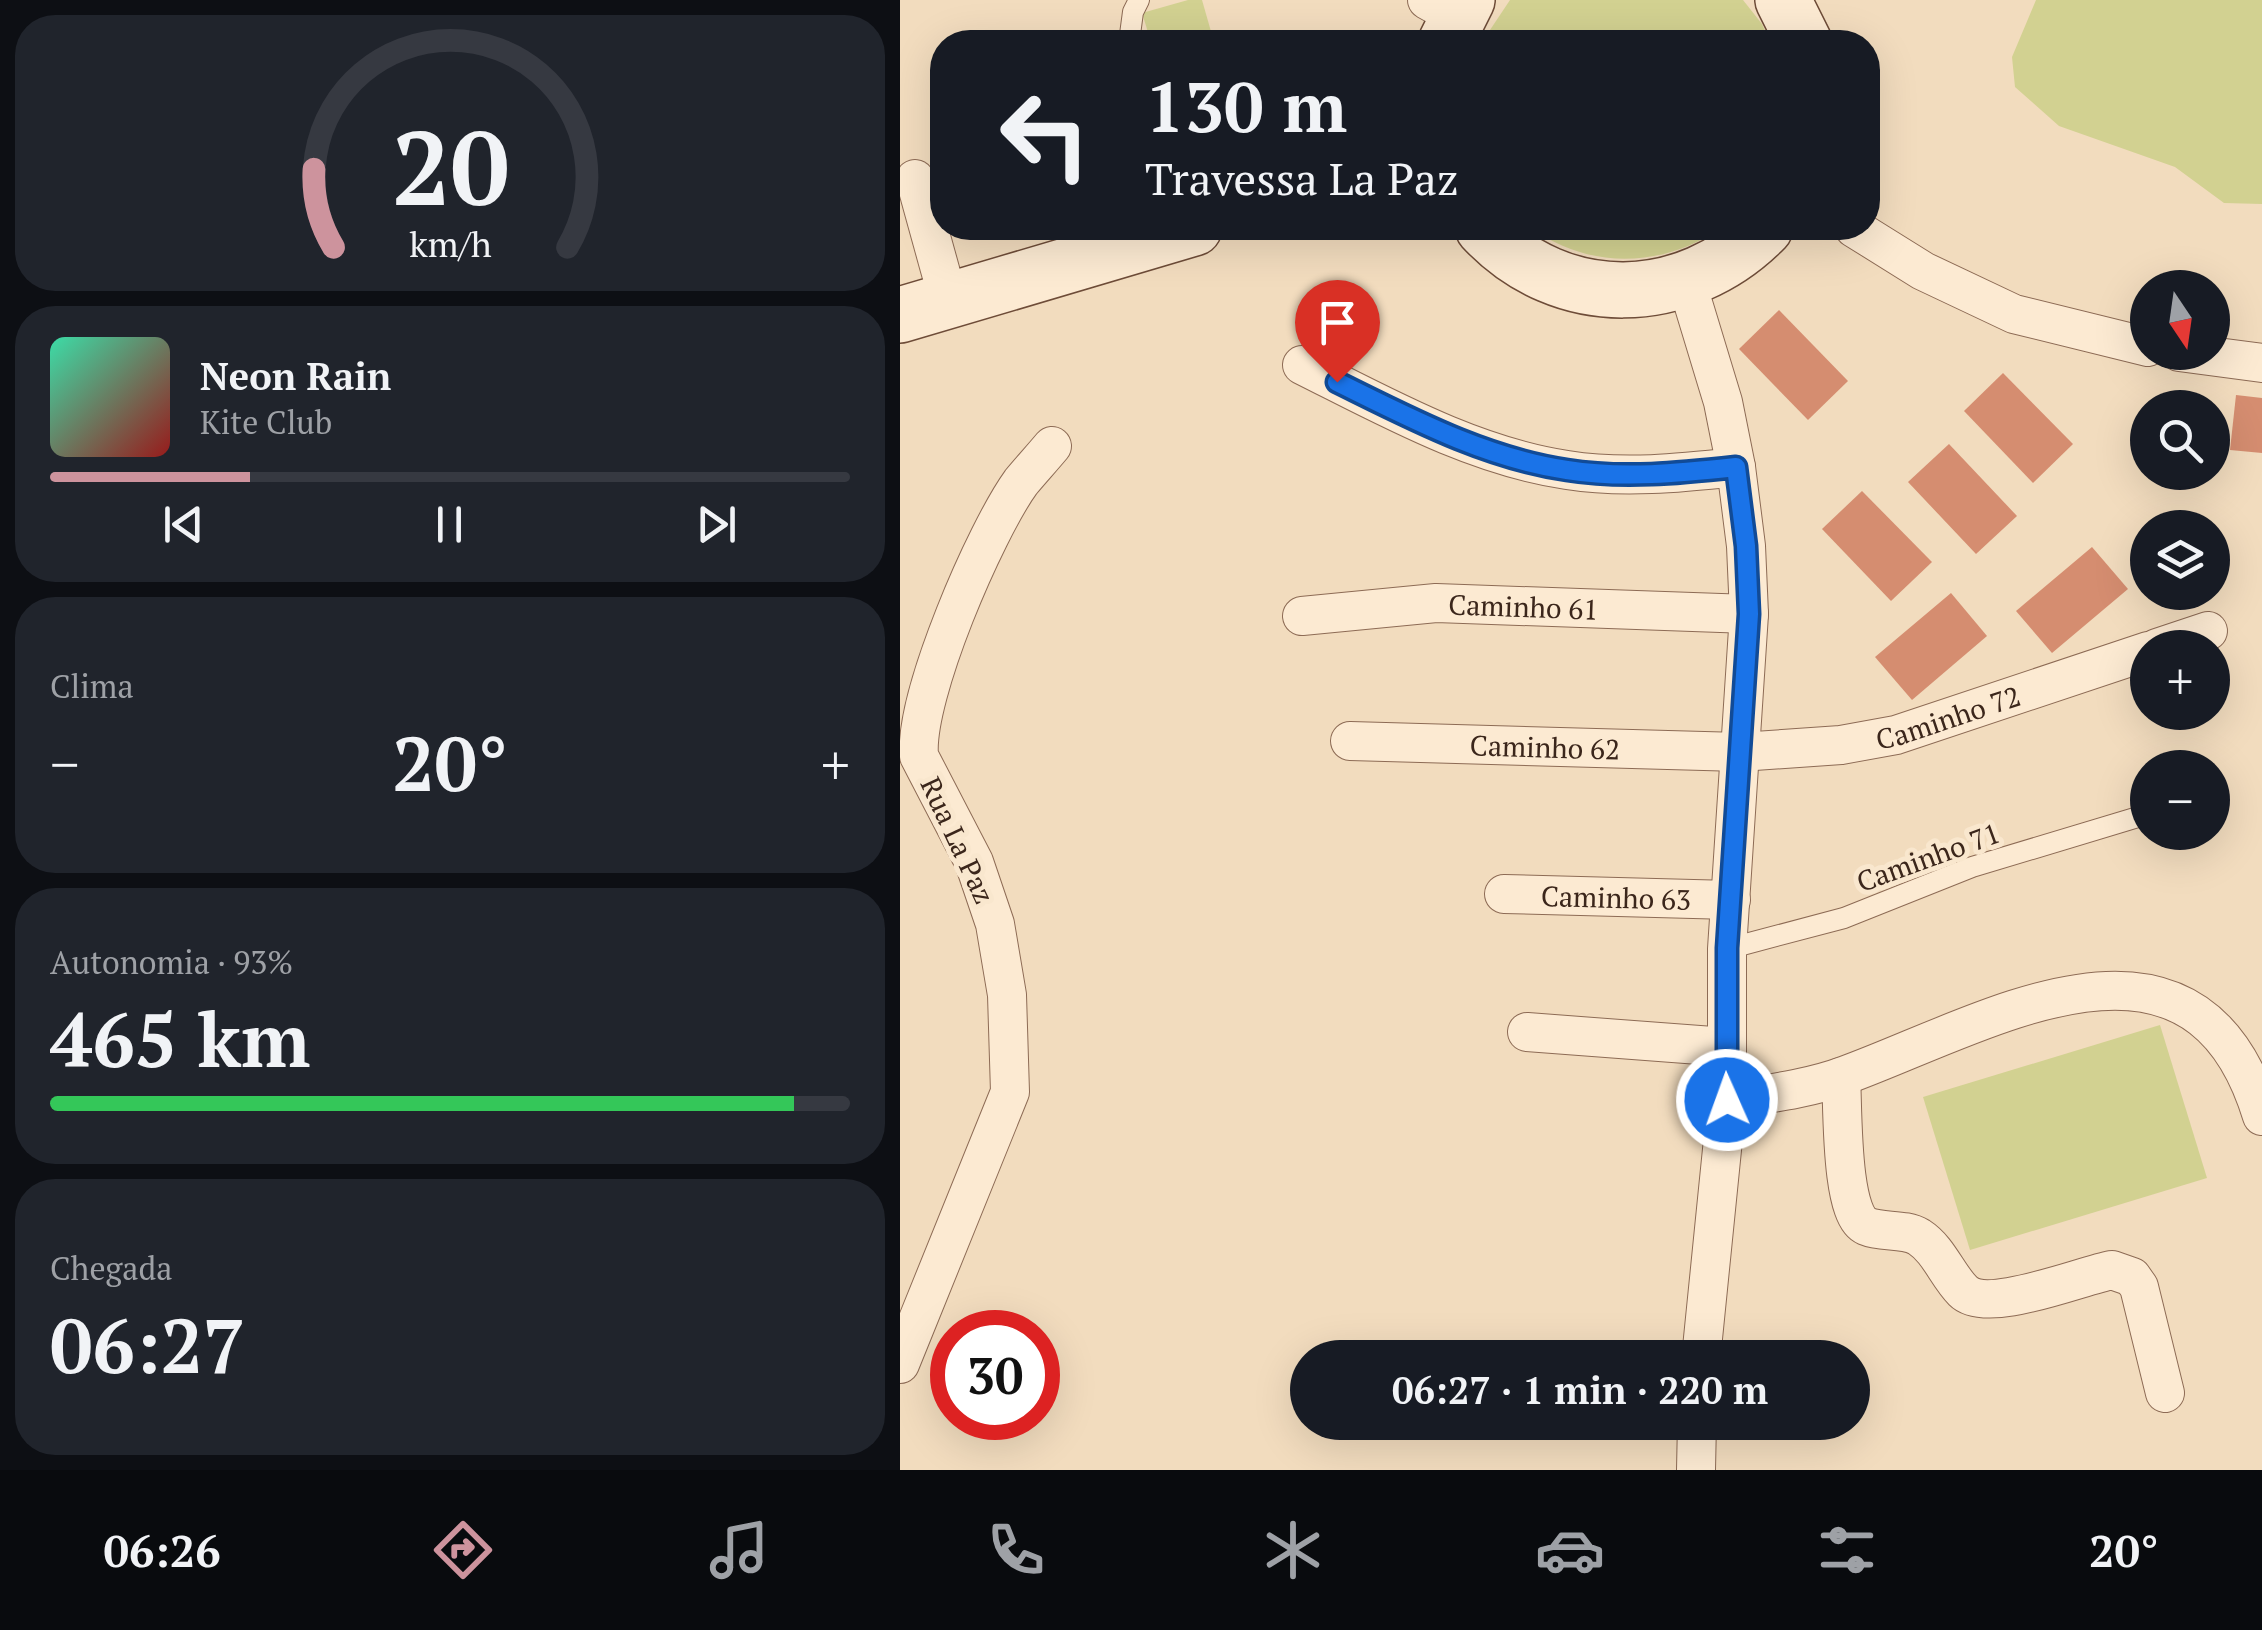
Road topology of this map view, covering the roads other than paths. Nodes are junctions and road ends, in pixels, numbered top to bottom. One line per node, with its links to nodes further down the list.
1 (1138, 0): 3 (lane)
2 (1783, 0): 4 (street)
3 (1131, 30)
4 (1798, 30)
5 (915, 178): 12 (street)
6 (1106, 240): 10 (street)
7 (1496, 240): 11 (street)
8 (1752, 240): 11 (street)
9 (1873, 240): 13 (street)
10 (1078, 244): 12 (street)
11 (1686, 280): 18 (street)
12 (924, 308)
13 (2130, 343)
14 (2230, 359): 15 (street)
15 (2262, 364)
16 (1302, 365): 18 (street)
17 (1052, 446): 34 (street, Rua La Paz)
18 (1736, 467): 19 (street)
19 (1749, 614): 20 (street, Caminho 61); 23 (street)
20 (1302, 616)
21 (2130, 657): 23 (street, Caminho 72)
22 (1350, 741): 23 (street, Caminho 62)
23 (1740, 752): 26 (street)
24 (2130, 819): 27 (lane, Caminho 71)
25 (1504, 894): 26 (street, Caminho 63)
26 (1731, 900): 27 (street)
27 (1727, 948): 29 (street)
28 (1526, 1032): 29 (street)
29 (1726, 1047): 31 (street)
30 (1841, 1077): 31 (street); 32 (street); 35 (street)
31 (1727, 1100): 33 (street)
32 (2262, 1116)
33 (1704, 1340)
34 (900, 1364)
35 (2165, 1393)
36 (1697, 1440): 37 (street)
37 (1696, 1470)

